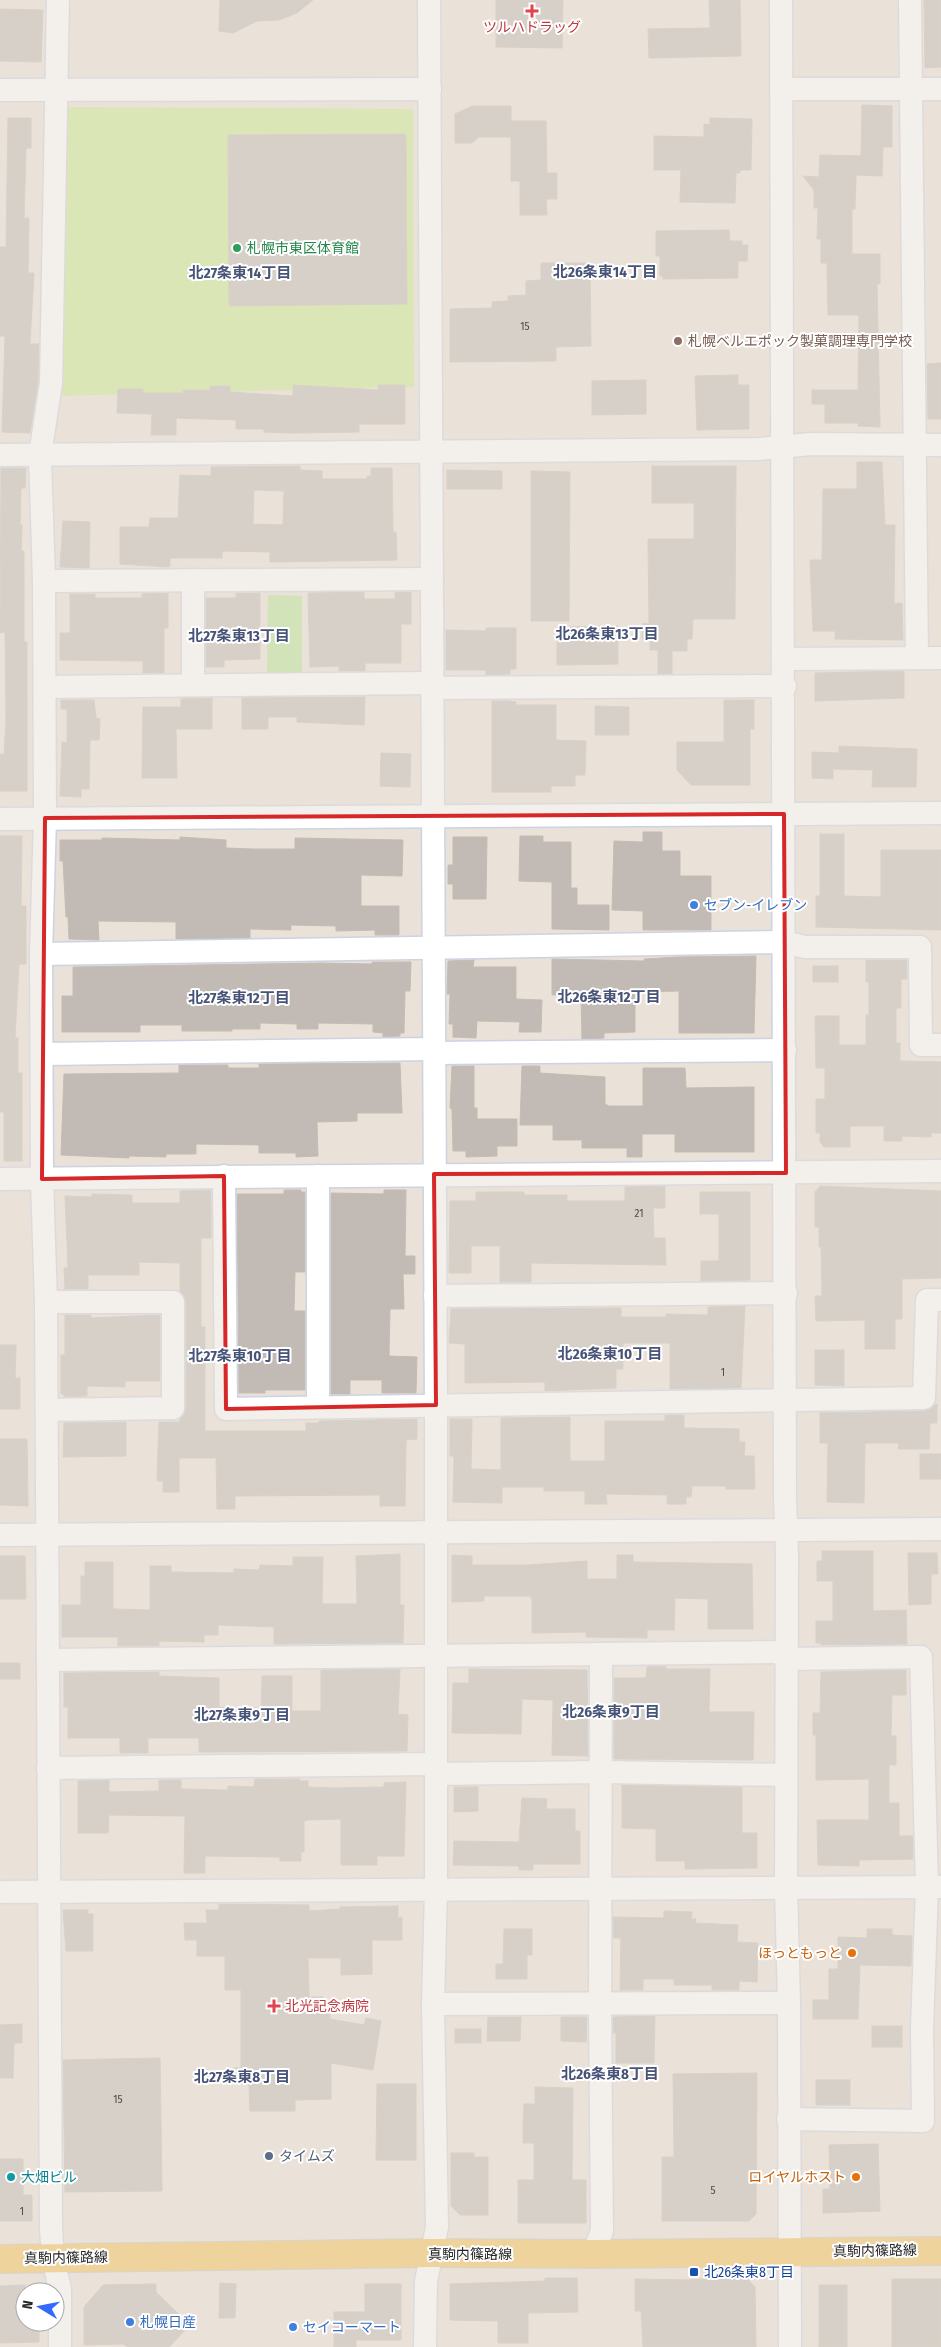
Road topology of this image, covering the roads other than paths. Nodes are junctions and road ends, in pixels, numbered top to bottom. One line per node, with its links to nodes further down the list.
1 (58, 0): 5 (street)
2 (429, 0): 6 (street)
3 (781, 0): 7 (street)
4 (910, 0): 10 (street)
5 (58, 89): 6 (street); 9 (street); 16 (street)
6 (430, 89): 14 (street)
7 (782, 89): 10 (street); 13 (street)
8 (941, 89): 10 (street)
9 (0, 90)
10 (912, 90): 12 (street)
11 (941, 444): 12 (street)
12 (915, 445): 13 (street); 20 (street)
13 (783, 448): 14 (street); 22 (street)
14 (432, 452): 16 (street); 17 (street)
15 (0, 455): 16 (street)
16 (40, 455): 19 (street)
17 (432, 579): 18 (street); 24 (street)
18 (194, 580): 19 (street); 23 (street)
19 (44, 581): 26 (street)
20 (917, 658): 21 (street); 22 (street)
21 (941, 658)
22 (784, 659): 25 (street)
23 (193, 685): 24 (street); 26 (street)
24 (432, 685): 25 (street); 29 (street)
25 (785, 686): 28 (street)
26 (45, 687): 30 (street)
27 (941, 813): 28 (street)
28 (784, 814): 29 (street); 32 (street)
29 (432, 817): 30 (street); 33 (street)
30 (45, 818): 31 (street); 34 (street)
31 (0, 819)
32 (784, 942): 33 (street); 35 (street); 36 (street)
33 (434, 946): 34 (street); 37 (street)
34 (42, 954): 38 (street)
35 (941, 1045)
36 (785, 1050): 37 (street); 40 (street)
37 (434, 1051): 38 (street); 41 (street)
38 (42, 1054): 45 (street)
39 (941, 1171): 40 (street)
40 (786, 1173): 41 (street); 46 (street)
41 (434, 1174): 43 (street); 47 (street)
42 (224, 1176): 43 (street); 45 (street); 52 (street)
43 (318, 1176): 52 (street)
44 (0, 1179): 45 (street)
45 (42, 1179): 49 (street)
46 (786, 1293): 47 (street); 50 (street)
47 (435, 1296): 51 (street)
48 (941, 1300): 50 (street)
49 (46, 1302): 53 (street); 53 (street)
50 (786, 1401): 51 (street); 55 (street)
51 (436, 1405): 52 (street); 56 (street)
52 (318, 1407)
53 (47, 1410): 58 (street)
54 (941, 1529): 55 (street)
55 (786, 1530): 56 (street); 61 (street)
56 (435, 1532): 58 (street); 60 (street)
57 (0, 1535): 58 (street)
58 (46, 1535): 62 (street)
59 (601, 1655): 60 (street); 61 (street); 66 (street)
60 (435, 1656): 62 (street); 65 (street)
61 (786, 1656): 63 (street); 67 (street)
62 (48, 1660): 64 (street)
63 (931, 1761): 68 (street)
64 (48, 1768): 65 (street); 73 (street)
65 (436, 1769): 66 (street); 70 (street)
66 (602, 1772): 67 (street); 71 (street)
67 (786, 1774): 69 (street)
68 (934, 1887): 69 (street); 77 (street)
69 (786, 1888): 71 (street); 75 (street)
70 (436, 1889): 71 (street); 73 (street); 76 (street)
71 (601, 1889): 74 (street)
72 (0, 1892): 73 (street)
73 (48, 1892): 84 (street)
74 (600, 2003): 75 (street); 76 (street); 82 (street)
75 (789, 2003): 78 (street)
76 (433, 2004): 80 (street)
77 (932, 2029): 78 (street)
78 (788, 2119): 81 (street)
79 (941, 2251): 81 (main road, 真駒内篠路線)
80 (430, 2253): 82 (main road, 真駒内篠路線); 84 (main road, 真駒内篠路線); 86 (street)
81 (788, 2253): 82 (main road, 真駒内篠路線); 87 (street)
82 (593, 2254)
83 (0, 2259): 84 (main road, 真駒内篠路線)
84 (53, 2259): 85 (street)
85 (60, 2347)
86 (425, 2347)
87 (790, 2347)

